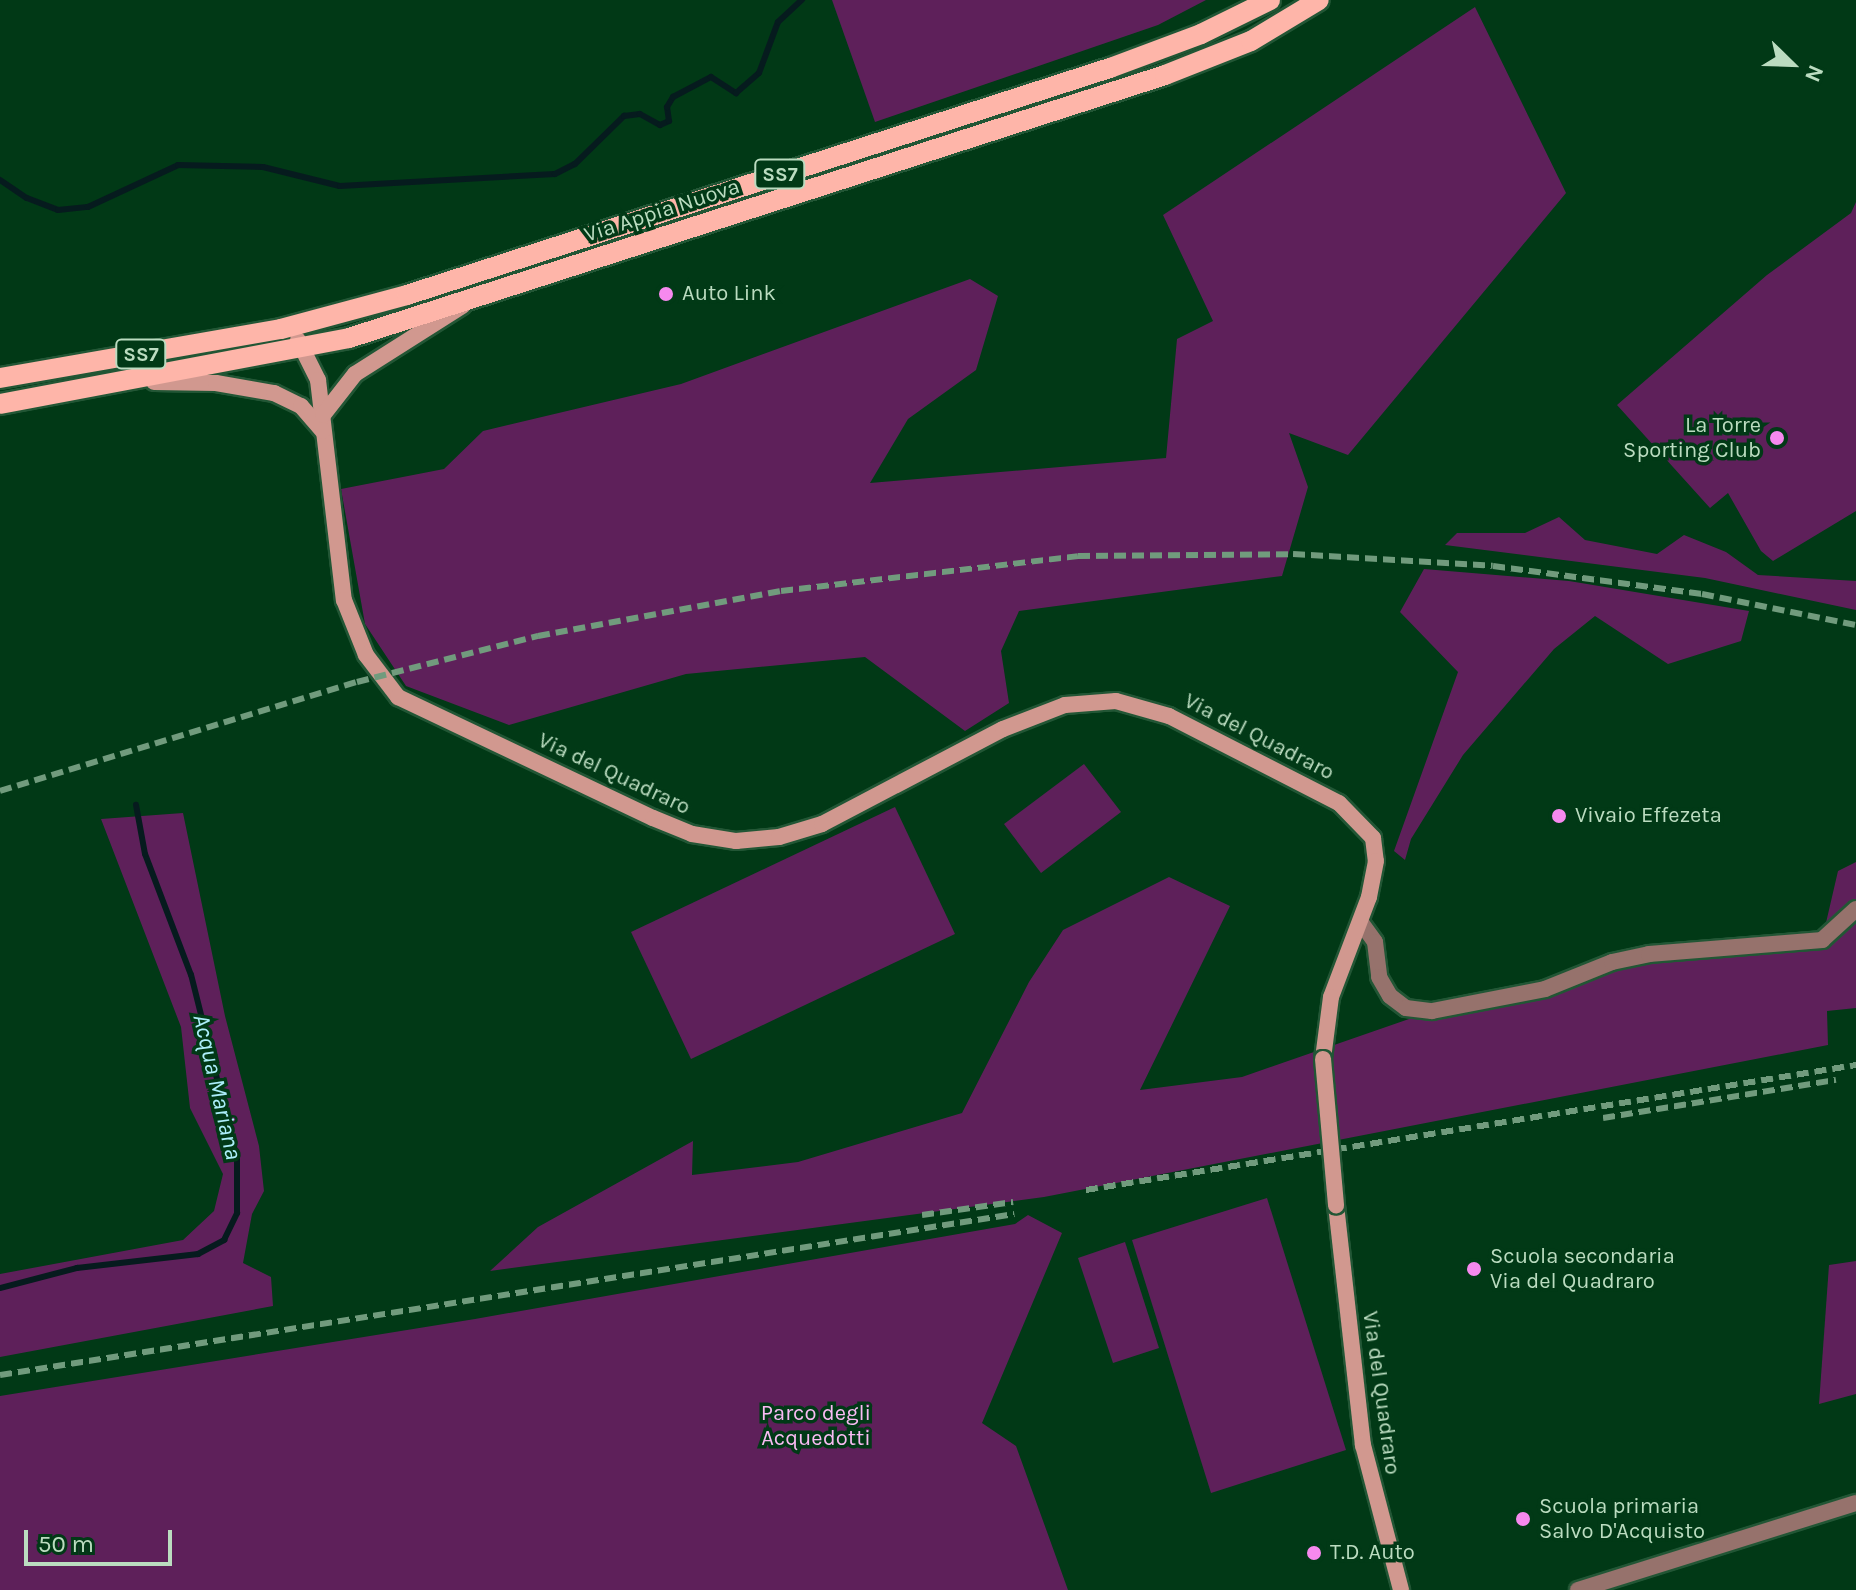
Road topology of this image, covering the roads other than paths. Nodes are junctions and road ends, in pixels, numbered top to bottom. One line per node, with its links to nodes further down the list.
1 (1270, 0): 4 (main road, Via Appia Nuova / SS7)
2 (1319, 0): 3 (main road, Via Appia Nuova / SS7)
3 (471, 300): 5 (main road, Via Appia Nuova / SS7); 9 (main road)
4 (281, 329): 5 (main road); 6 (main road, Via Appia Nuova / SS7)
5 (305, 349): 7 (main road, Via Appia Nuova / SS7); 9 (main road, Via del Quadraro)
6 (0, 378)
7 (101, 386): 8 (main road, Via Appia Nuova / SS7); 9 (main road)
8 (0, 404)
9 (323, 423): 11 (main road, Via del Quadraro)
10 (1856, 909): 11 (street)
11 (1362, 924): 13 (main road, Via del Quadraro, bridge)
12 (1856, 1503): 14 (street)
13 (1401, 1590)
14 (1578, 1590)

